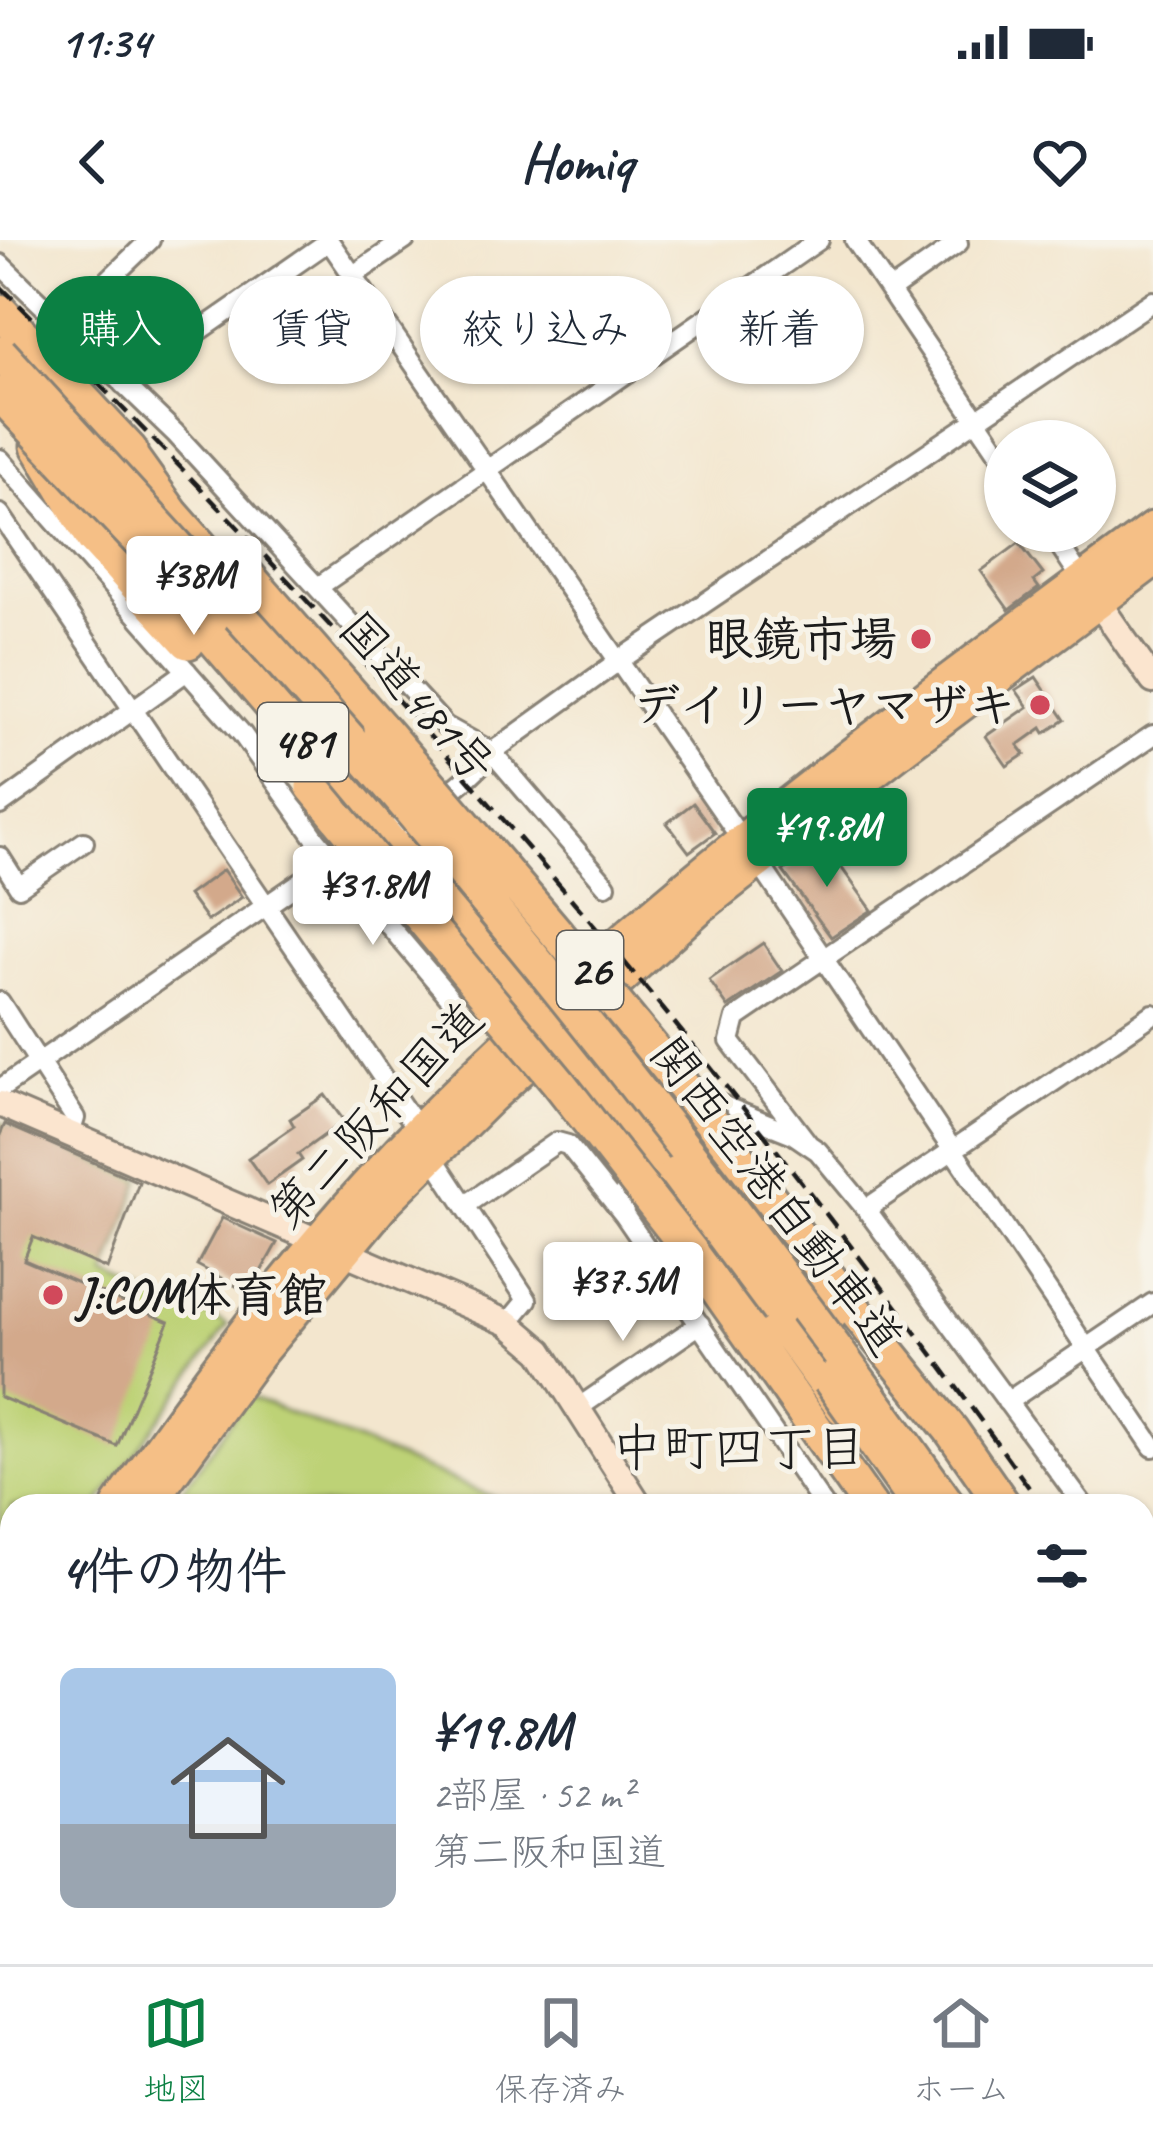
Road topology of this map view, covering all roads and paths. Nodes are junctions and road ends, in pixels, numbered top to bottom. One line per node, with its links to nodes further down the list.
1 (150, 240): 8 (street)
2 (328, 240): 9 (street); 19 (street)
3 (405, 240): 9 (street)
4 (819, 240): 27 (street)
5 (855, 240): 10 (street)
6 (956, 240): 10 (street)
7 (0, 264): 11 (street)
8 (112, 276)
9 (352, 276)
10 (890, 292): 22 (street)
11 (36, 299)
12 (1153, 301): 22 (street)
13 (0, 311): 15 (highway, 国道481号 / 481)
14 (396, 338): 27 (street)
15 (36, 348)
16 (36, 350): 20 (street)
17 (0, 353): 87 (highway, 関西空港自動車道, bridge)
18 (69, 384): 24 (highway, 国道481号 / 481)
19 (123, 385): 32 (street)
20 (0, 389): 85 (highway, 関西空港自動車道, bridge)
21 (0, 406): 25 (highway, 481)
22 (978, 420): 23 (street); 34 (street)
23 (984, 429)
24 (117, 436): 41 (highway, 481); 68 (highway, 国道481号 / 481, bridge)
25 (44, 453): 42 (highway, 481); 70 (highway, 481, bridge)
26 (4, 469): 35 (street)
27 (489, 470): 32 (street); 34 (street)
28 (0, 514): 37 (street)
29 (1153, 530): 33 (highway, 第二阪和国道 / 26)
30 (1064, 552): 33 (street)
31 (1153, 560): 33 (highway, 第二阪和国道 / 26)
32 (318, 586): 39 (street)
33 (1090, 591): 36 (street); 44 (highway, 第二阪和国道 / 26)
34 (620, 660): 39 (street); 44 (street)
35 (188, 671): 37 (street); 46 (street)
36 (1153, 681)
37 (134, 710): 40 (street); 48 (street)
38 (1153, 735): 49 (street)
39 (493, 752): 41 (street); 47 (street)
40 (0, 805)
41 (421, 810): 42 (street); 51 (highway, 481)
42 (384, 836): 46 (street); 54 (highway, 481)
43 (84, 842): 45 (street)
44 (749, 850): 49 (street); 51 (highway, 第二阪和国道 / 26)
45 (0, 857)
46 (336, 862): 48 (street); 50 (street)
47 (606, 885)
48 (265, 907): 55 (street); 60 (street)
49 (824, 961): 62 (street); 63 (street)
50 (451, 999)
51 (578, 999): 54 (highway, 第二阪和国道 / 26); 56 (highway, 481)
52 (0, 1002): 55 (street)
53 (1153, 1014): 63 (street)
54 (546, 1027): 60 (highway, 第二阪和国道 / 26); 61 (highway, 481)
55 (40, 1060): 57 (street); 59 (street)
56 (635, 1068): 62 (street); 68 (highway, 481)
57 (0, 1089)
58 (0, 1104): 59 (street)
59 (70, 1134): 67 (street)
60 (425, 1143): 64 (street); 67 (highway, 第二阪和国道 / 26)
61 (642, 1144): 66 (street); 74 (highway, 481)
62 (808, 1145): 65 (street)
63 (951, 1150): 65 (street); 73 (street)
64 (466, 1205): 66 (street); 71 (street)
65 (866, 1209): 75 (street)
66 (624, 1215): 72 (street)
67 (330, 1247): 71 (street); 78 (highway, 第二阪和国道 / 26); 79 (highway, 第二阪和国道 / 26)
68 (831, 1292): 88 (highway, 481); 89 (highway); 90 (highway, 国道481号 / 481)
69 (1153, 1303): 73 (street)
70 (732, 1307): 82 (highway, 481); 83 (highway)
71 (508, 1323): 76 (street)
72 (700, 1324): 76 (street); 81 (street)
73 (1086, 1348): 75 (street); 77 (street)
74 (802, 1350): 84 (highway); 86 (highway, 481)
75 (1007, 1402): 91 (street)
76 (578, 1408): 80 (street)
77 (1153, 1448)
78 (127, 1494)
79 (156, 1494)
80 (632, 1494)
81 (816, 1494)
82 (862, 1494)
83 (883, 1494)
84 (886, 1494)
85 (907, 1494)
86 (907, 1494)
87 (940, 1494)
88 (957, 1494)
89 (973, 1494)
90 (996, 1494)
91 (1075, 1494)

